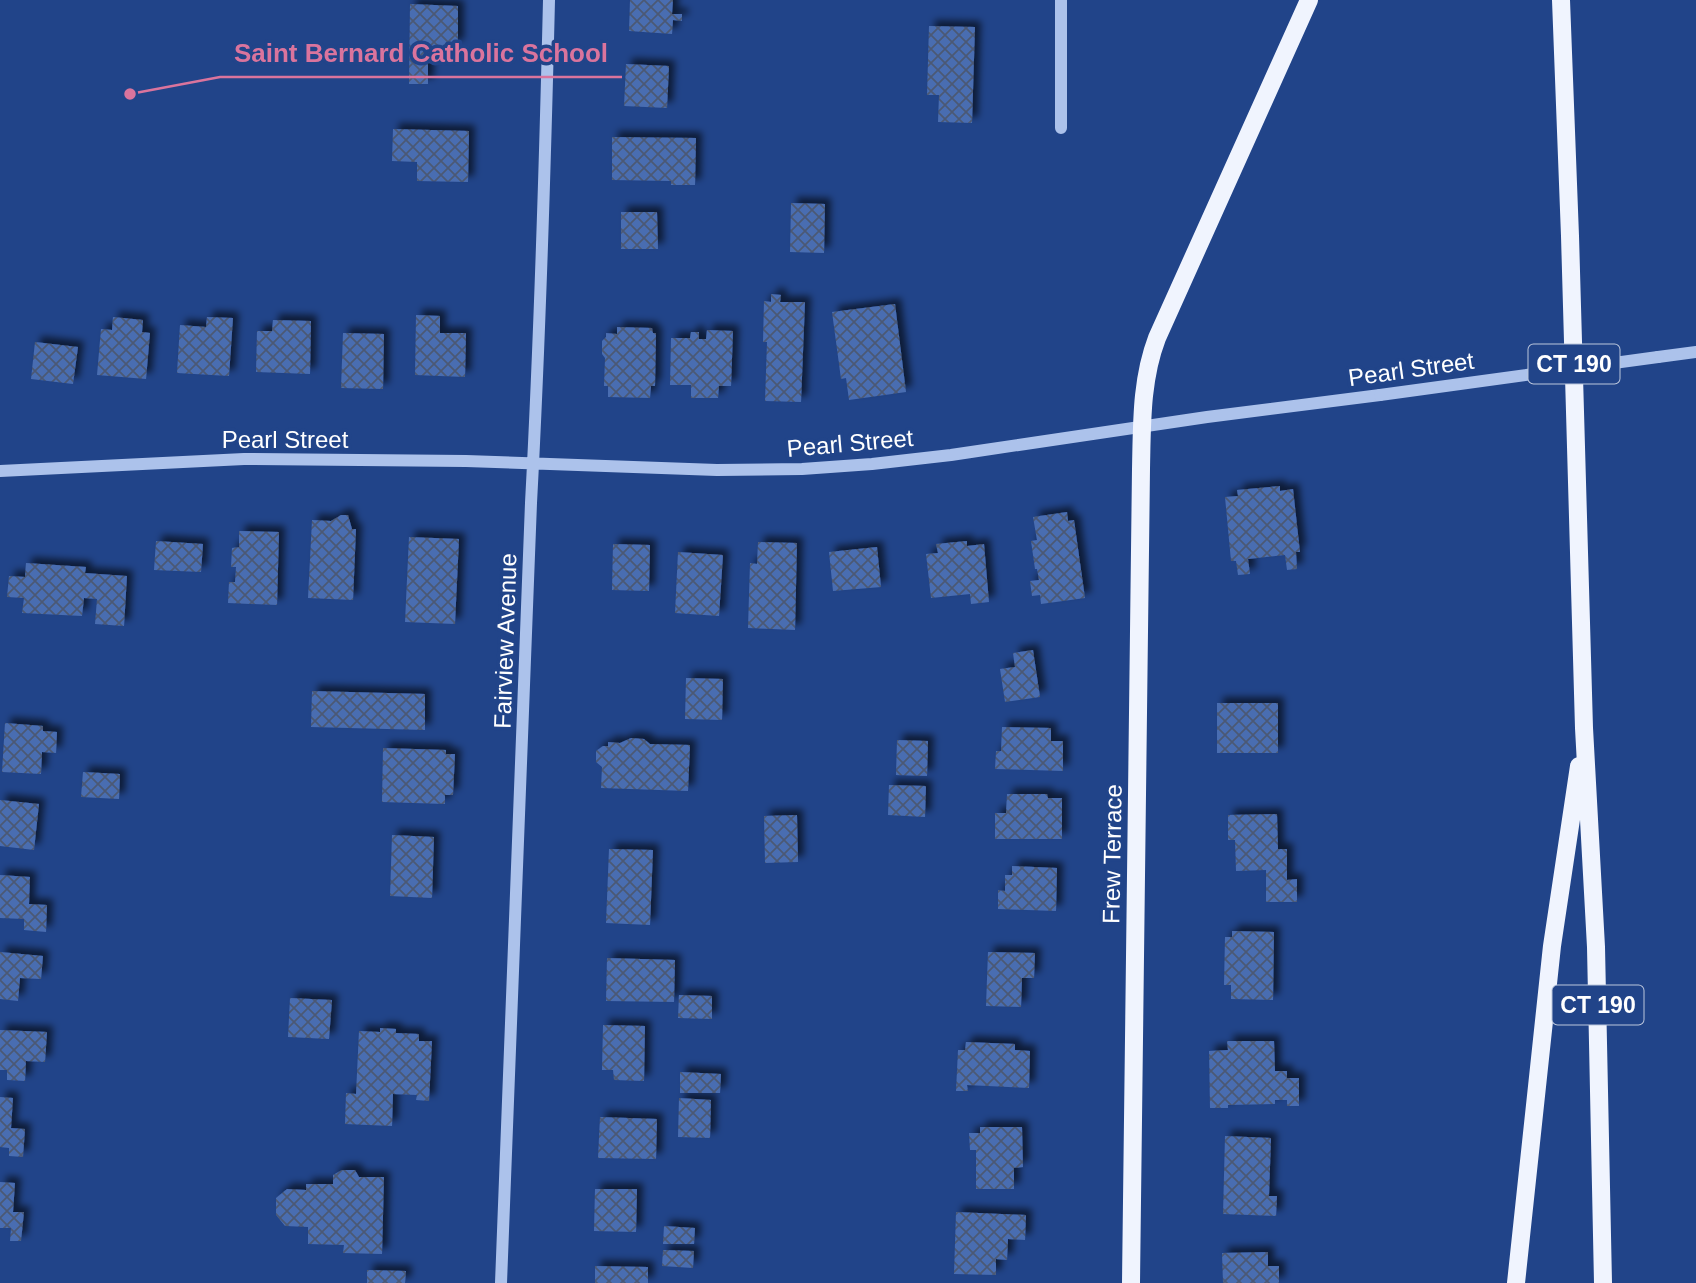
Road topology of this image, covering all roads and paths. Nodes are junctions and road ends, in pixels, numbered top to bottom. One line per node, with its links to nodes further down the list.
1 (549, 0): 8 (street, Fairview Avenue)
2 (1061, 0): 5 (street)
3 (1308, 0): 7 (main road, Frew Terrace)
4 (1561, 0): 10 (main road, CT 190)
5 (1061, 128)
6 (1696, 352): 7 (street, Pearl Street, bridge)
7 (1142, 426): 8 (street, Pearl Street); 12 (main road, Frew Terrace)
8 (533, 464): 9 (street, Pearl Street); 11 (street, Fairview Avenue)
9 (0, 471)
10 (1584, 728): 13 (main road, CT 190); 14 (main road, CT 190)
11 (501, 1283)
12 (1131, 1283)
13 (1516, 1283)
14 (1603, 1283)

